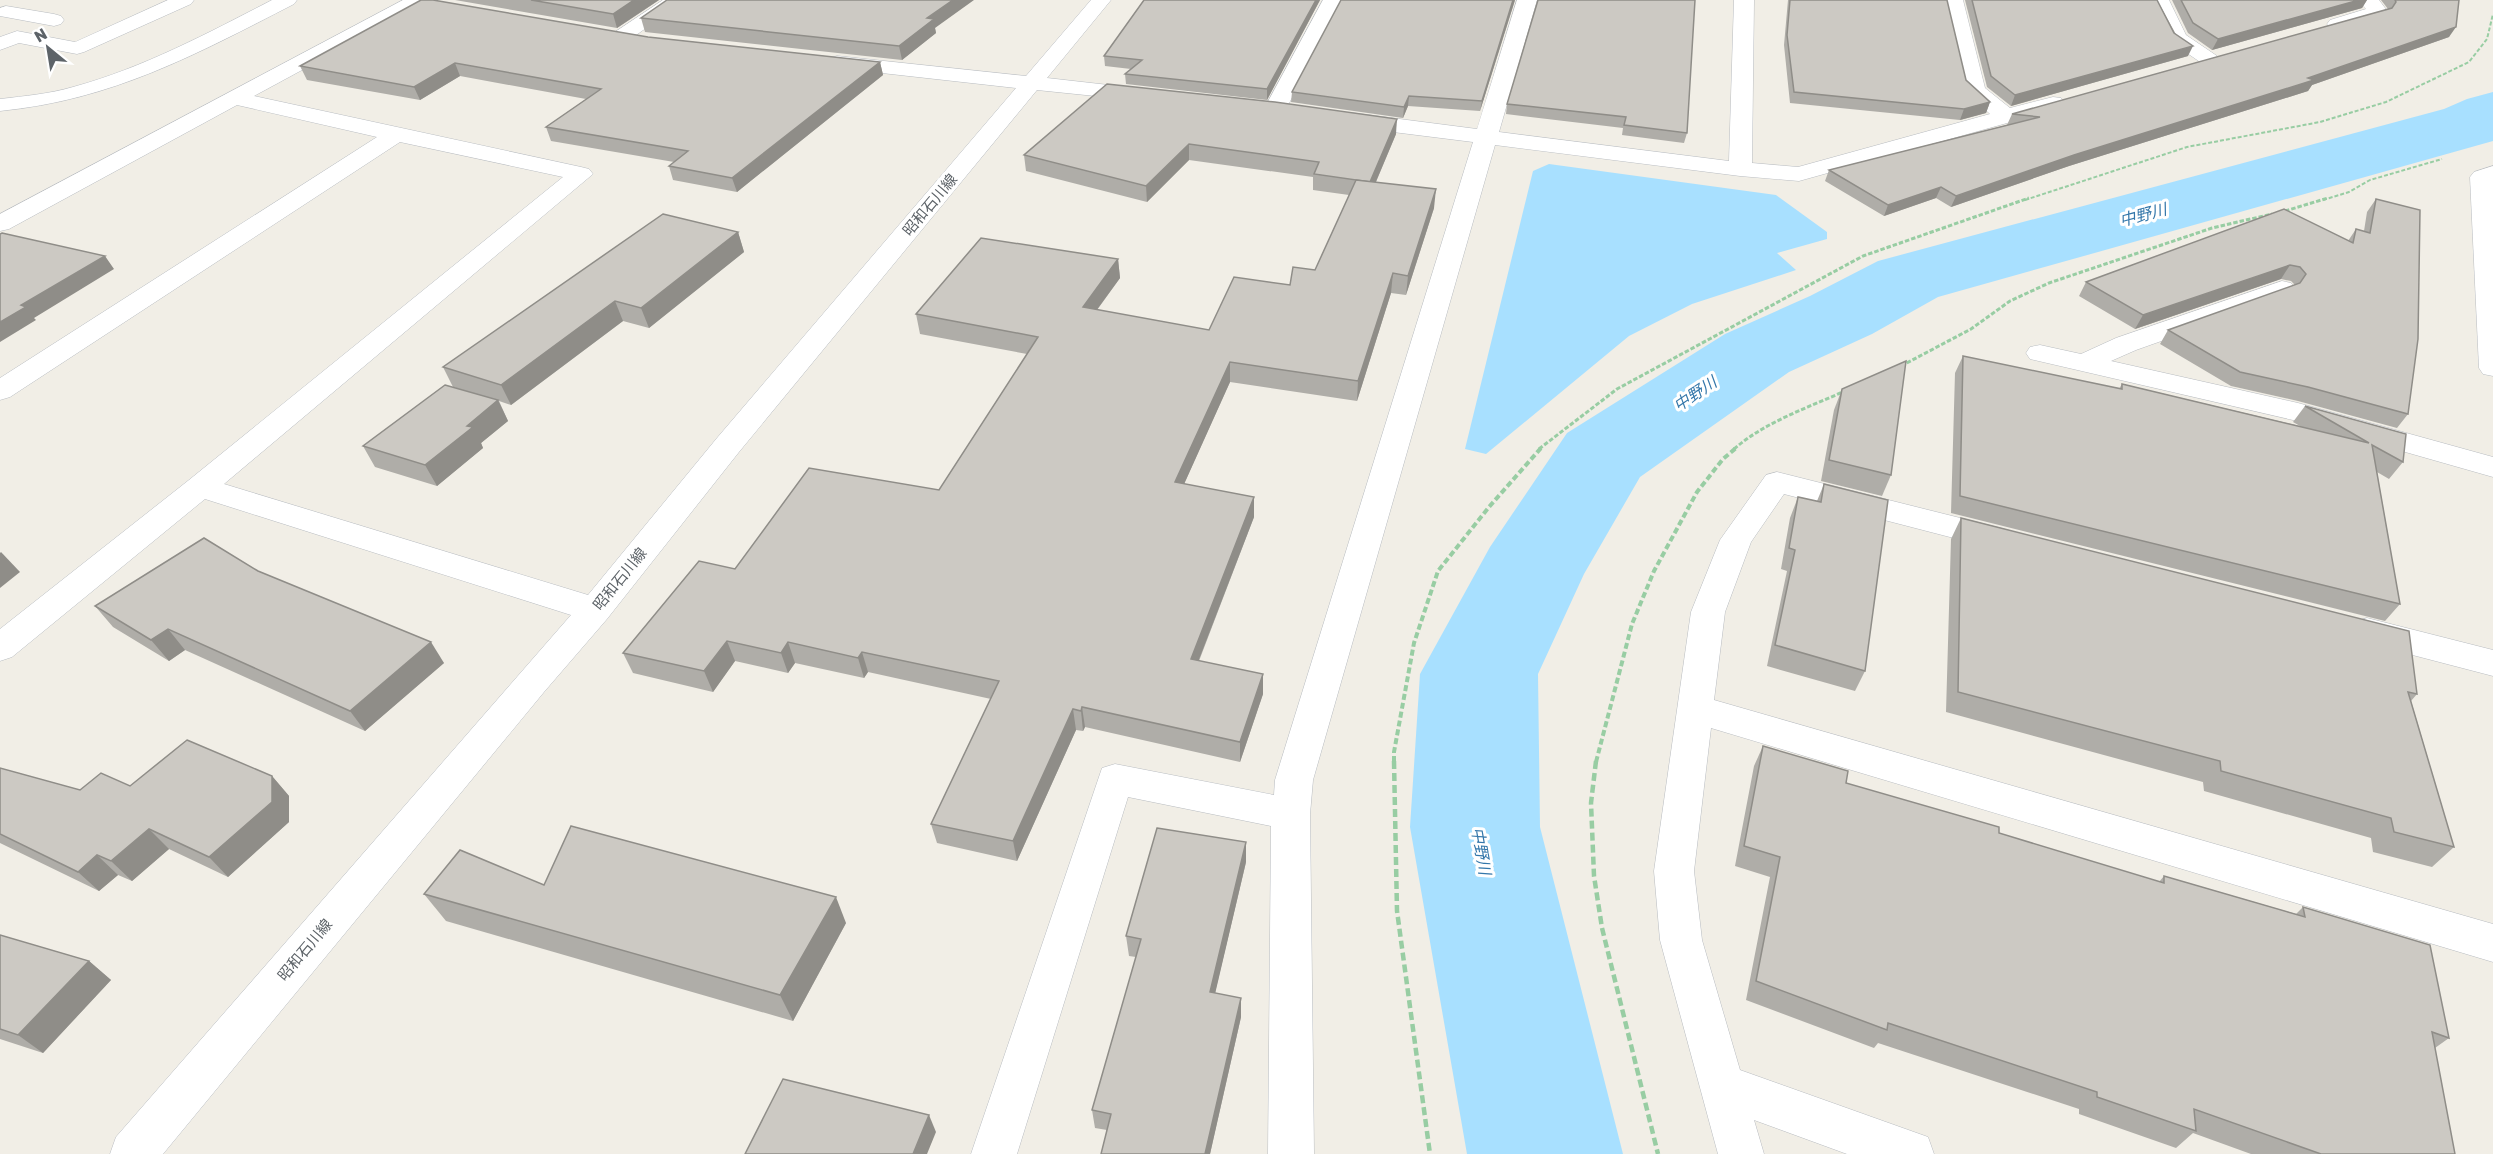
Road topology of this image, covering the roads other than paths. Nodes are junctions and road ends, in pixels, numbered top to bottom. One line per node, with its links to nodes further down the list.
1 (34, 0): 13 (street)
2 (184, 0): 19 (street)
3 (287, 0): 28 (street)
4 (676, 0): 17 (street)
5 (1101, 0): 24 (street, 昭和石川線)
6 (1333, 0): 30 (street)
7 (1527, 0): 35 (street)
8 (1744, 0): 36 (street)
9 (1953, 0): 32 (street)
10 (2159, 0): 22 (street)
11 (2368, 0): 15 (street)
12 (423, 2): 26 (street)
13 (3, 13): 14 (street)
14 (54, 20)
15 (2322, 28)
16 (599, 32): 17 (street)
17 (622, 36): 18 (street)
18 (653, 42)
19 (0, 44)
20 (2232, 54): 22 (street)
21 (817, 60): 24 (street)
22 (2210, 60): 23 (street)
23 (2187, 67)
24 (1033, 83): 25 (street); 47 (street, 昭和石川線)
25 (1160, 96)
26 (233, 98): 34 (street); 38 (street)
27 (2074, 98): 32 (street)
28 (0, 105)
29 (1252, 106): 30 (street)
30 (1275, 109): 31 (street)
31 (1298, 112)
32 (2006, 116): 36 (street)
33 (1333, 117): 35 (street)
34 (396, 135): 43 (street); 45 (street)
35 (1486, 138): 36 (street); 52 (street)
36 (1740, 169)
37 (2493, 173): 42 (street)
38 (0, 224)
39 (2282, 289): 41 (street)
40 (2040, 354): 41 (street)
41 (2081, 364): 44 (street)
42 (2493, 368)
43 (0, 391)
44 (2493, 466)
45 (200, 487): 47 (street); 49 (street)
46 (2031, 546): 51 (street)
47 (595, 610): 55 (street, 昭和石川線)
48 (2331, 622): 50 (street)
49 (0, 648)
50 (2493, 663)
51 (1696, 709): 53 (street); 54 (street)
52 (1291, 814): 56 (street); 57 (street)
53 (2493, 943)
54 (1723, 1086): 58 (street); 59 (street)
55 (134, 1154)
56 (994, 1154)
57 (1291, 1154)
58 (1741, 1154)
59 (1911, 1154)

